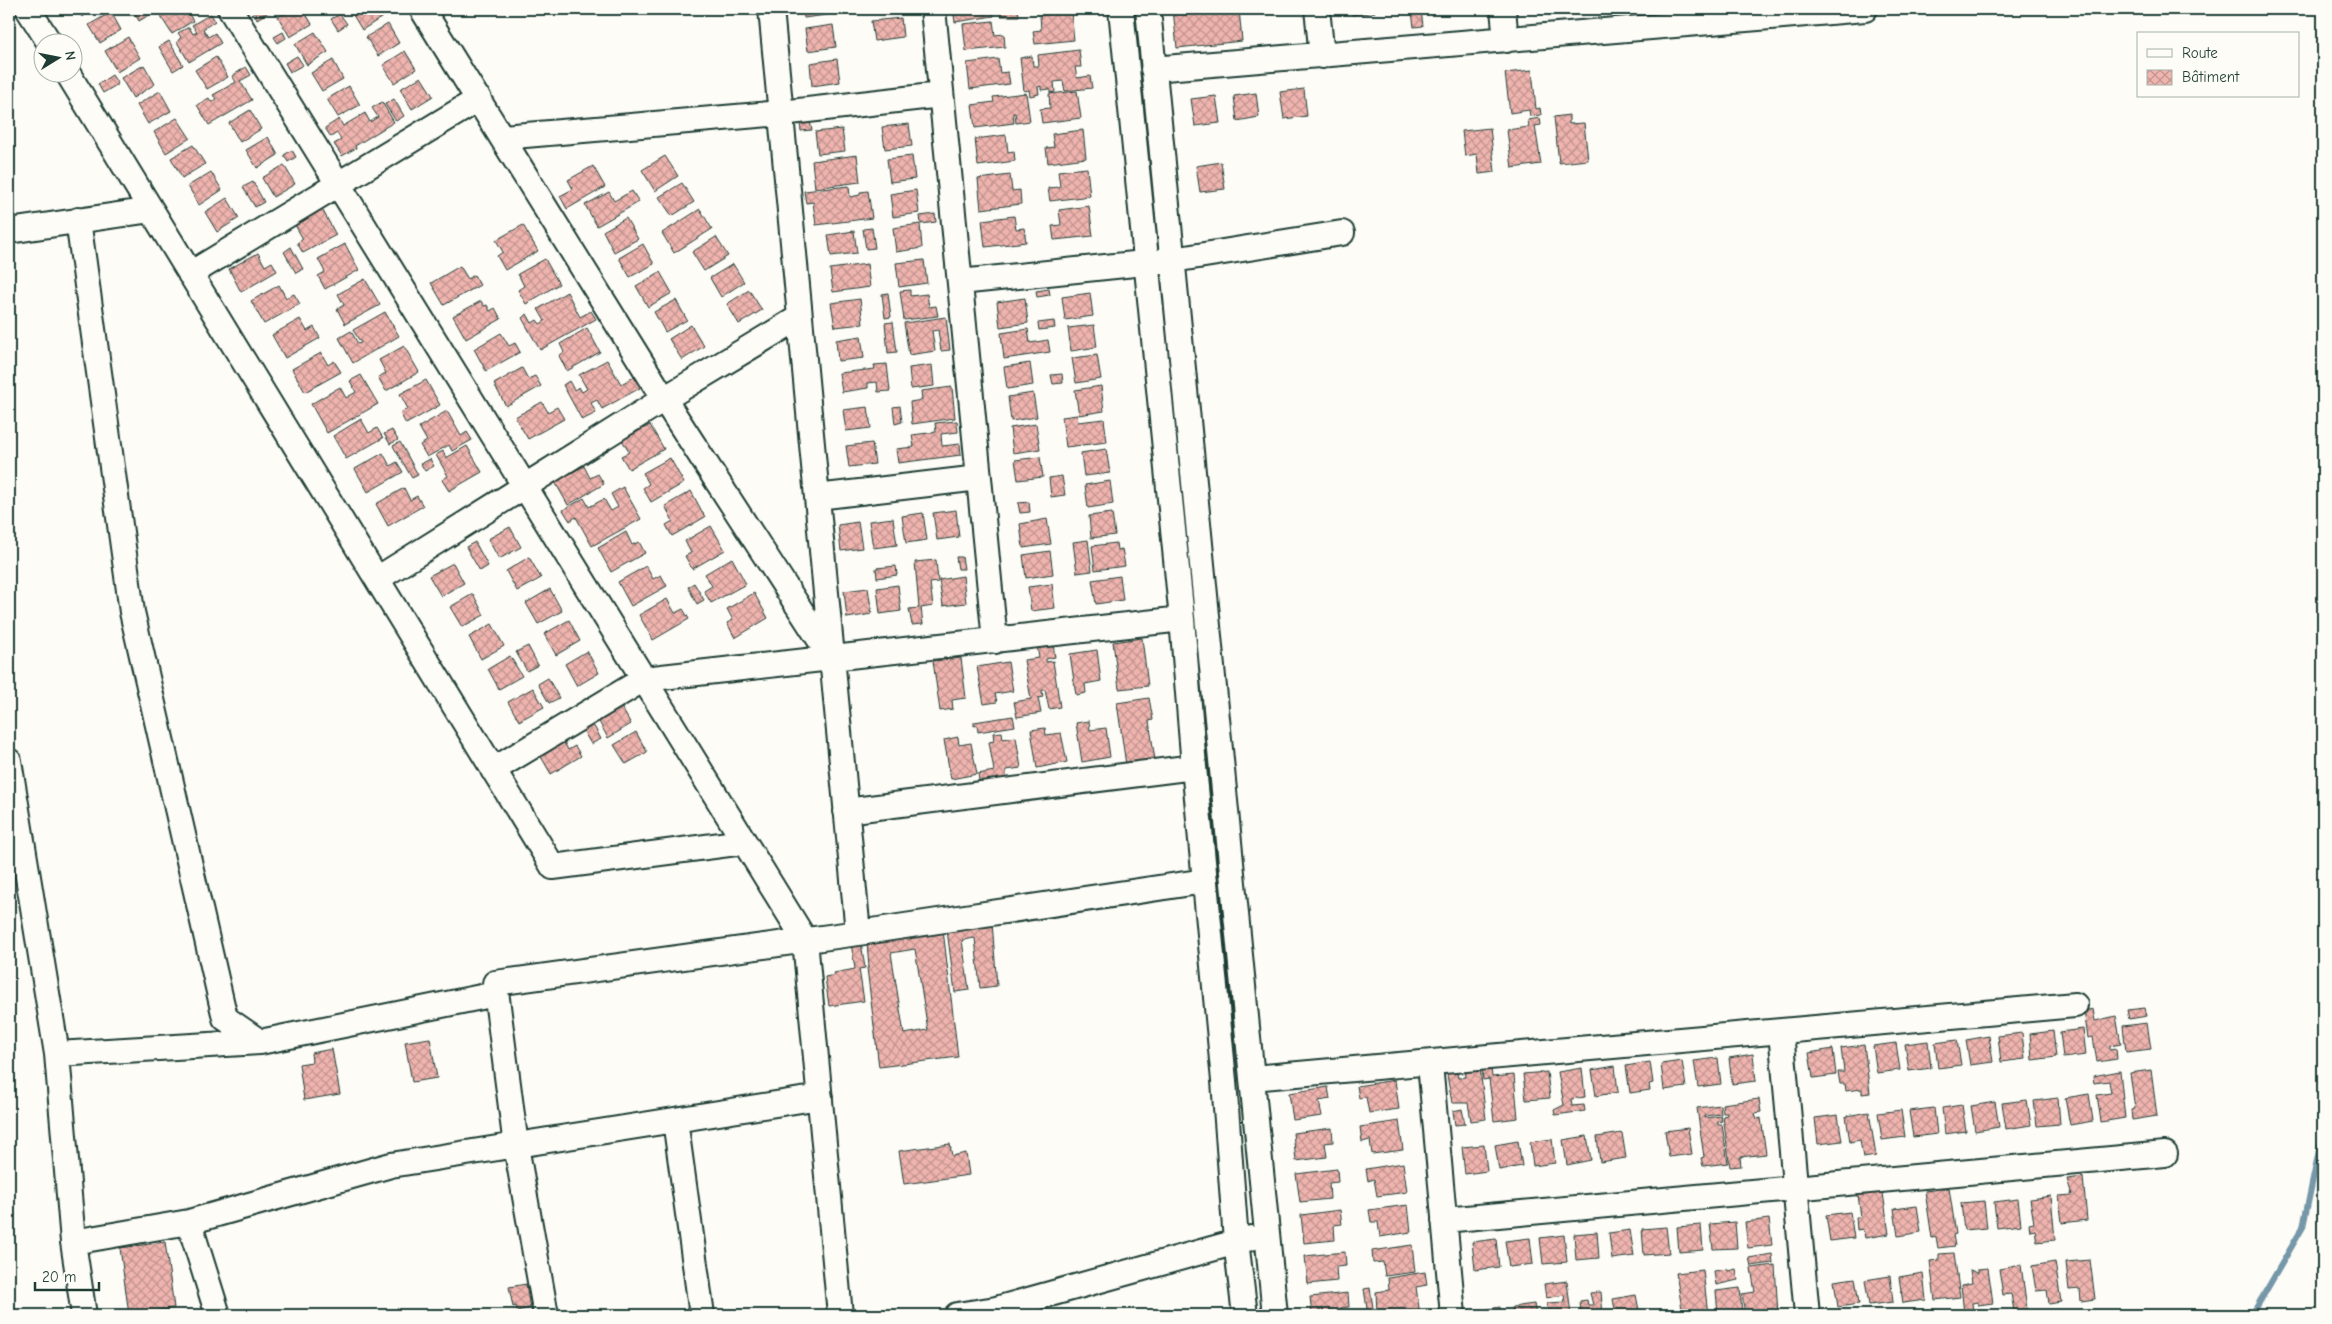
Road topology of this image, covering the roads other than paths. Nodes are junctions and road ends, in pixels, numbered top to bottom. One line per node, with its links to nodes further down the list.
1 (28, 9): 12 (street)
2 (230, 9): 21 (street)
3 (422, 9): 18 (street)
4 (771, 9): 19 (street)
5 (933, 9): 17 (street)
6 (1121, 9): 27 (street)
7 (1148, 9): 15 (street)
8 (1317, 9): 14 (street)
9 (1503, 9): 13 (street)
10 (1850, 9): 11 (street)
11 (1673, 17): 13 (street)
12 (43, 32)
13 (1506, 40): 14 (street)
14 (1322, 56): 15 (street)
15 (1153, 69): 26 (street)
16 (73, 82): 22 (street)
17 (941, 95): 19 (street); 29 (street)
18 (479, 99): 20 (street); 21 (street)
19 (781, 113): 20 (street); 30 (street)
20 (502, 137): 31 (street)
21 (338, 184): 28 (street); 33 (street)
22 (151, 210): 23 (street); 28 (street)
23 (78, 220): 24 (street); 51 (street)
24 (9, 230)
25 (1342, 233): 26 (street)
26 (1173, 260): 27 (street); 54 (street)
27 (1145, 263): 29 (street); 36 (street)
28 (190, 274): 35 (street)
29 (960, 282): 32 (street)
30 (800, 317): 31 (street); 34 (street)
31 (664, 399): 33 (street); 38 (street)
32 (979, 478): 34 (street); 37 (street)
33 (525, 486): 35 (street); 39 (street)
34 (817, 497): 38 (street)
35 (377, 579): 42 (street)
36 (1182, 619): 37 (street); 41 (street)
37 (995, 641): 38 (street)
38 (832, 659): 39 (street); 43 (street)
39 (644, 679): 42 (street); 44 (street)
40 (9, 761): 52 (street)
41 (1194, 767): 43 (street); 45 (street)
42 (493, 770): 44 (street)
43 (846, 811): 46 (street)
44 (744, 842): 47 (street)
45 (1205, 881): 46 (street); 63 (street)
46 (858, 933): 47 (street)
47 (805, 940): 48 (street); 55 (street)
48 (496, 994): 51 (street); 57 (street)
49 (2075, 1005): 50 (street)
50 (1781, 1032): 53 (street); 59 (street)
51 (260, 1042): 52 (street)
52 (57, 1054): 64 (street)
53 (1430, 1064): 54 (street); 60 (street)
54 (1252, 1078): 62 (street)
55 (820, 1097): 56 (street); 69 (street)
56 (674, 1120): 57 (street); 68 (street)
57 (516, 1146): 61 (street); 67 (street)
58 (2165, 1154): 59 (street)
59 (1795, 1188): 60 (street); 74 (street)
60 (1444, 1220): 73 (street)
61 (189, 1222): 64 (street); 66 (street)
62 (1267, 1234): 63 (street); 72 (street)
63 (1236, 1241): 70 (street); 71 (street)
64 (73, 1242): 65 (street)
65 (84, 1315)
66 (218, 1315)
67 (546, 1315)
68 (702, 1315)
69 (840, 1315)
70 (956, 1315)
71 (1245, 1315)
72 (1275, 1315)
73 (1453, 1315)
74 (1807, 1315)

